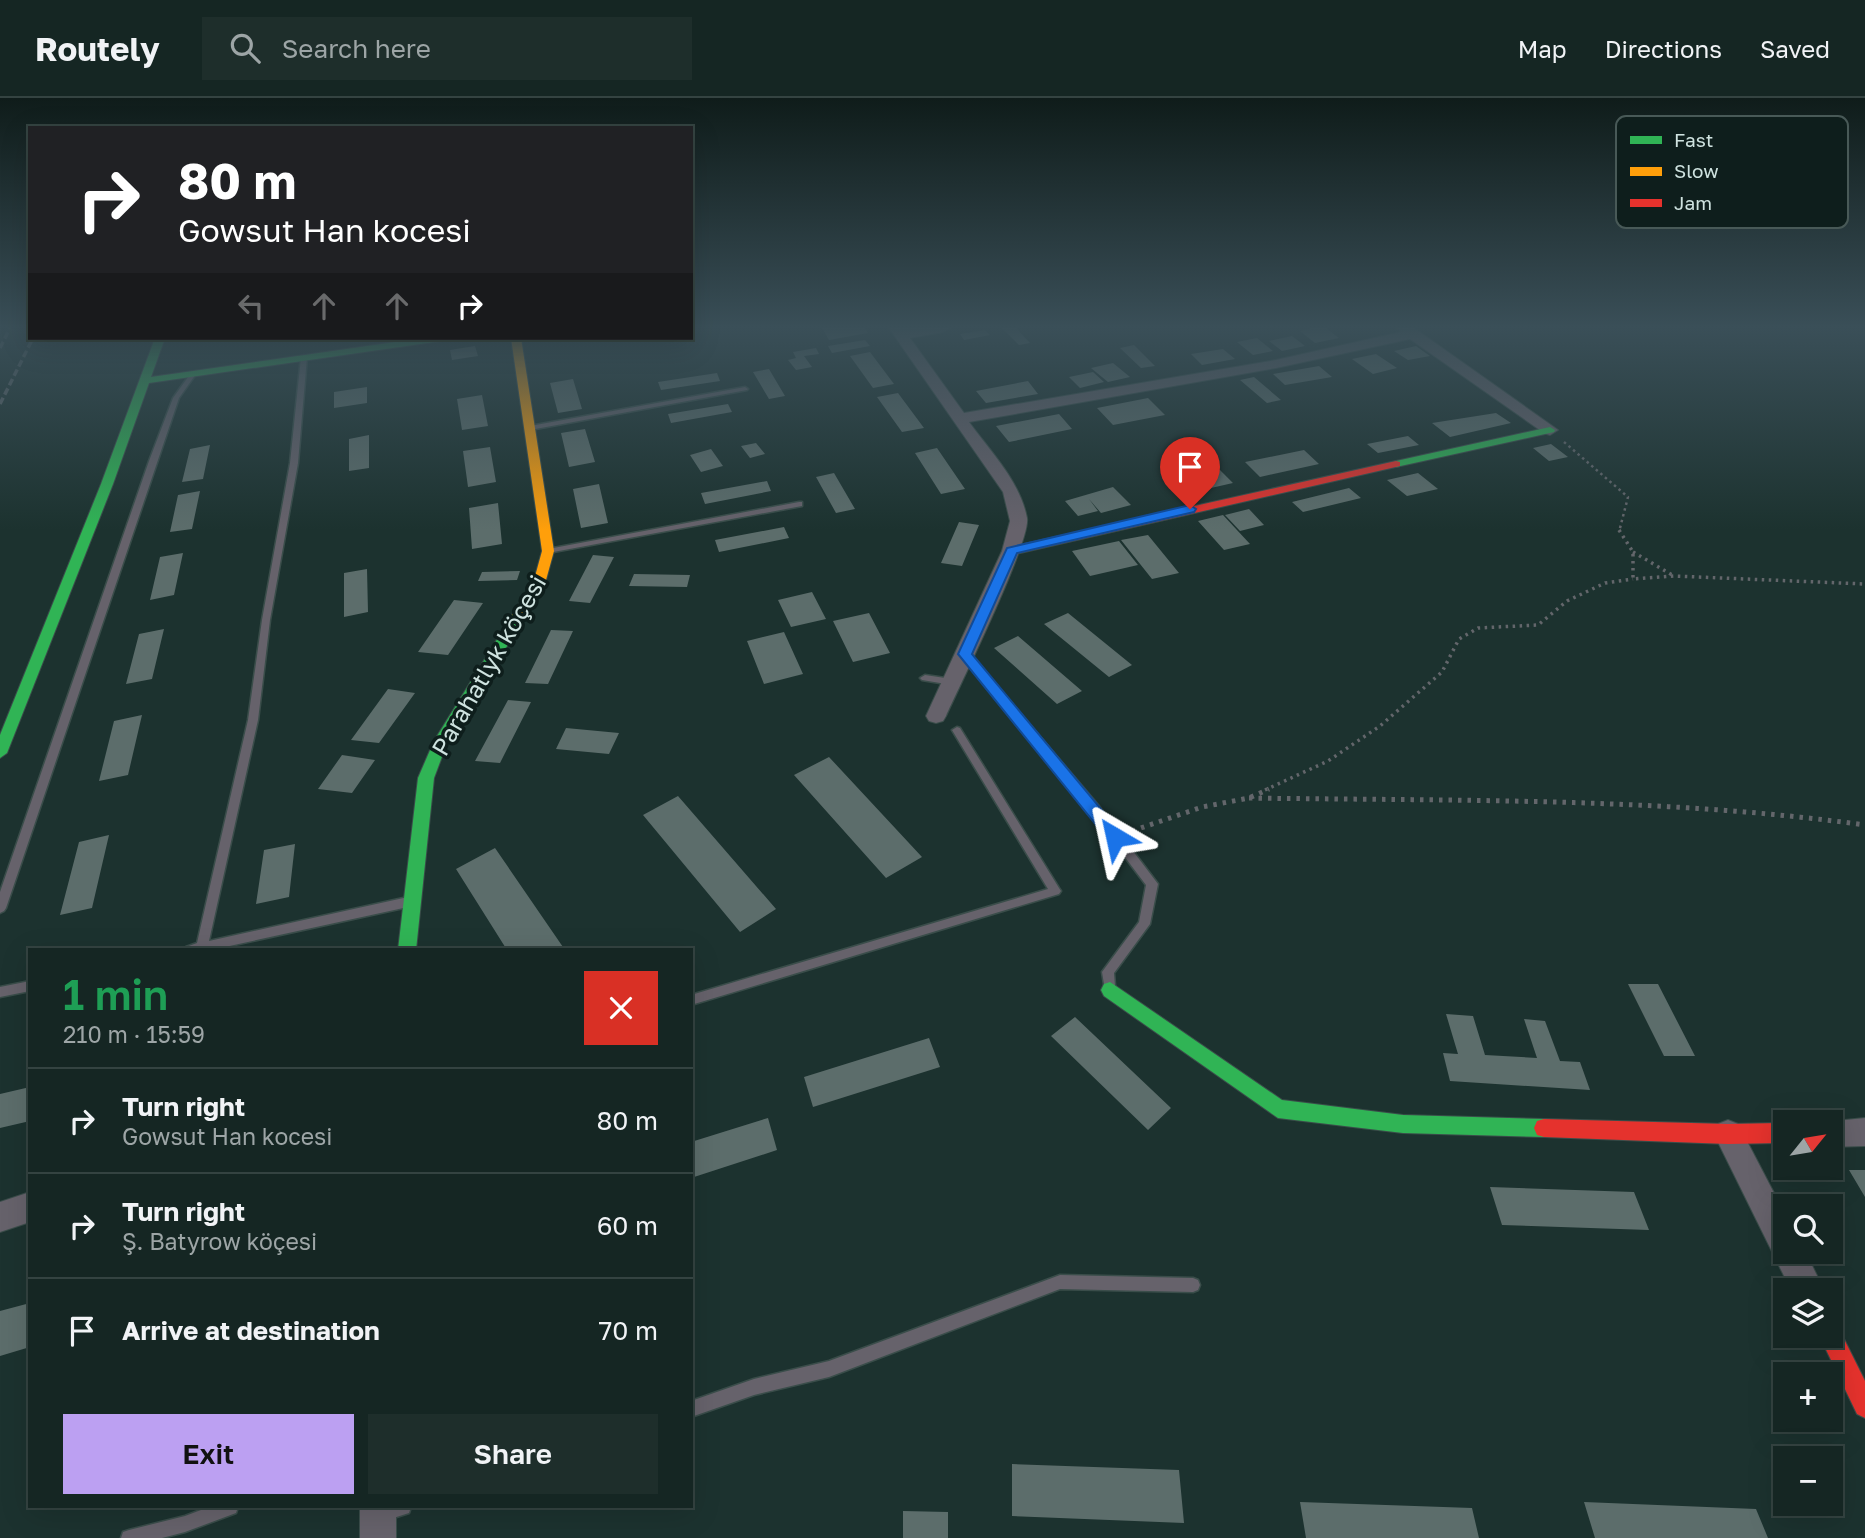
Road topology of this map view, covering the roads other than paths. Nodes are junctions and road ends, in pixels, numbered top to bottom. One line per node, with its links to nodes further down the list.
1 (138, 395): 20 (street)
2 (178, 395): 22 (lane)
3 (300, 395): 23 (lane)
4 (525, 395): 10 (street, Parahatlyk köçesi)
5 (711, 395): 10 (lane)
6 (942, 395): 9 (street)
7 (1096, 395): 9 (street)
8 (1500, 395): 11 (street)
9 (958, 419): 14 (street)
10 (530, 428): 13 (street, Parahatlyk köçesi)
11 (1550, 430): 14 (street)
12 (799, 504): 13 (lane)
13 (548, 551): 21 (street, Parahatlyk köçesi)
14 (1012, 551): 15 (street)
15 (965, 654): 17 (street); 27 (lane)
16 (925, 678): 17 (lane)
17 (952, 682): 18 (street)
18 (936, 716)
19 (957, 730): 29 (lane)
20 (0, 753)
21 (411, 901): 24 (lane); 25 (street, Parahatlyk köçesi)
22 (0, 908)
23 (196, 948)
24 (200, 948)
25 (407, 948)
26 (28, 985): 28 (lane)
27 (1110, 990): 33 (street)
28 (0, 992)
29 (693, 999)
30 (1865, 1132): 32 (street)
31 (1773, 1133): 33 (street)
32 (1843, 1133)
33 (1728, 1134): 36 (street)
34 (28, 1208): 35 (street)
35 (0, 1217)
36 (1773, 1222)
37 (1193, 1284): 40 (lane)
38 (1836, 1348): 39 (street)
39 (1865, 1406)
40 (693, 1408)
41 (227, 1508): 42 (lane)
42 (129, 1538)

